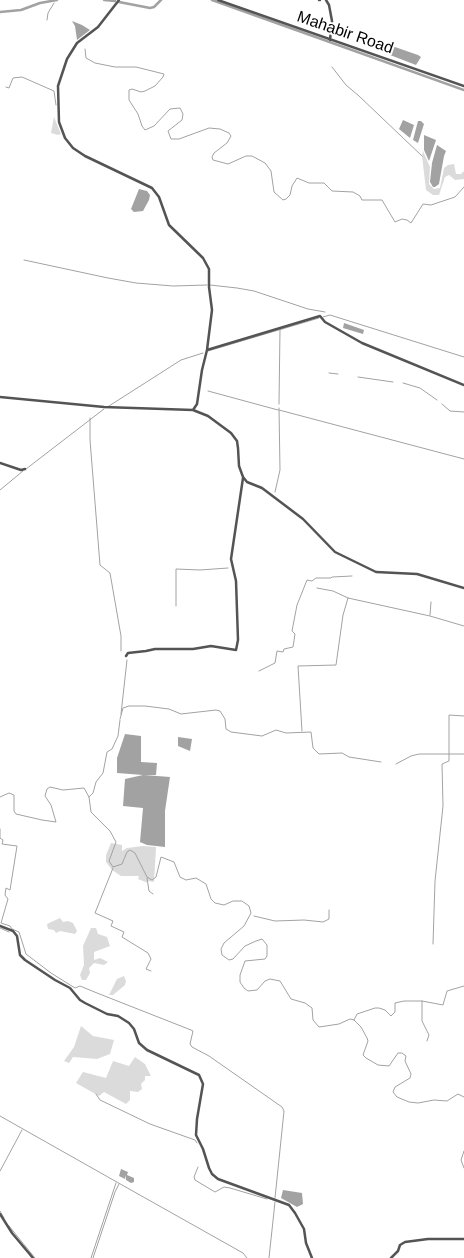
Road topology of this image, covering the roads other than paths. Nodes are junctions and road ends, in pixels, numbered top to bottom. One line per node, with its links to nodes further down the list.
1 (119, 0): 6 (street)
2 (218, 0): 4 (street, Mahabir Road)
3 (326, 0): 4 (street)
4 (330, 40): 5 (street, Mahabir Road)
5 (464, 86)
6 (207, 350): 7 (street); 9 (street)
7 (464, 385)
8 (0, 397): 9 (street)
9 (193, 410): 12 (street)
10 (0, 463): 11 (street)
11 (25, 469)
12 (243, 477): 13 (street); 14 (street)
13 (464, 588)
14 (126, 656)
15 (0, 926): 19 (street)
16 (0, 1214): 18 (street)
17 (464, 1238): 20 (street)
18 (33, 1258)
19 (312, 1258)
20 (391, 1258)

